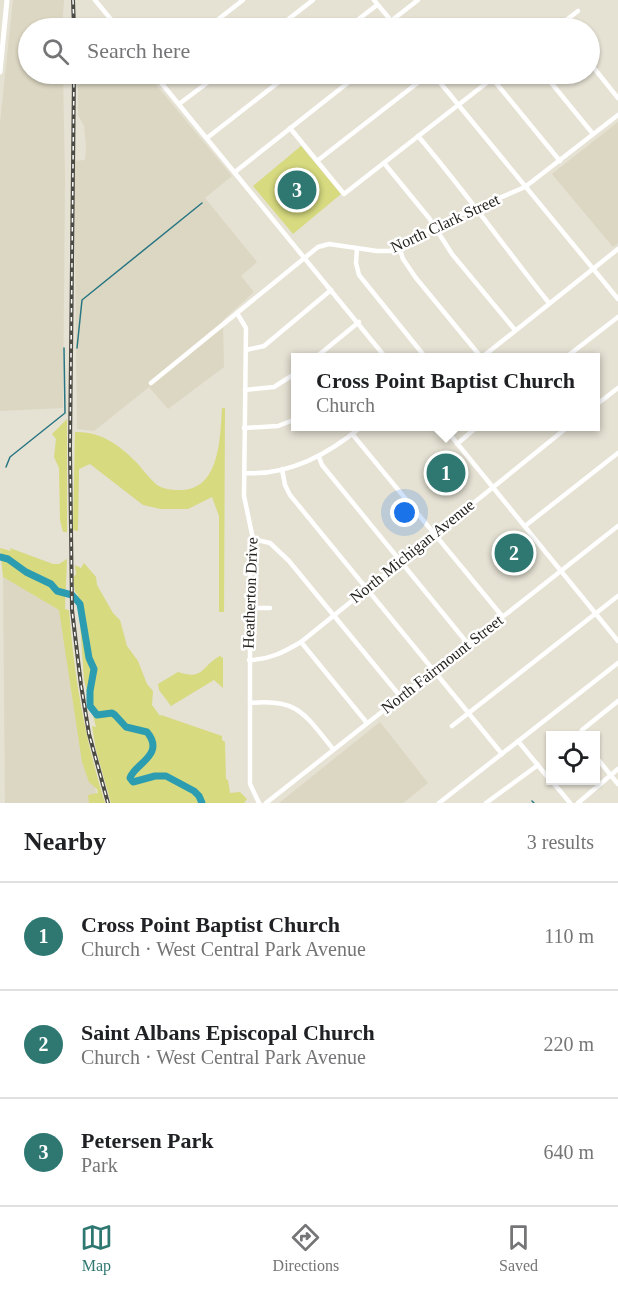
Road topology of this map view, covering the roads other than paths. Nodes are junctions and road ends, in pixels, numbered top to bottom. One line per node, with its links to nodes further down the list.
1 (7, 0): 15 (main road)
2 (95, 0): 8 (street)
3 (243, 0): 9 (street)
4 (313, 0): 10 (street)
5 (418, 0): 13 (street)
6 (376, 2): 11 (street); 12 (street)
7 (578, 11): 14 (street)
8 (110, 18)
9 (220, 18)
10 (290, 18)
11 (358, 18)
12 (389, 18)
13 (395, 18)
14 (570, 18)
15 (1, 45): 16 (main road)
16 (0, 72)
17 (600, 76): 27 (street)
18 (162, 84): 28 (street)
19 (206, 84): 28 (street)
20 (276, 84): 34 (street)
21 (346, 84): 31 (street)
22 (416, 84): 36 (street)
23 (442, 84): 29 (street)
24 (484, 84): 29 (street)
25 (497, 84): 35 (street)
26 (552, 84): 32 (street)
27 (618, 98)
28 (179, 104): 34 (street)
29 (458, 104): 33 (street); 39 (street)
30 (618, 115): 32 (street, North Clark Street)
31 (290, 128): 36 (street); 38 (street)
32 (593, 134): 35 (street, North Clark Street)
33 (418, 136): 37 (street); 40 (street)
34 (207, 138): 38 (street)
35 (560, 160): 39 (street, North Clark Street)
36 (317, 161): 37 (street)
37 (384, 163): 41 (street)
38 (235, 172): 45 (street)
39 (525, 187): 40 (street, North Clark Street); 46 (street)
40 (475, 208): 41 (street, North Clark Street); 49 (street)
41 (435, 226): 42 (street, North Clark Street); 53 (street)
42 (399, 247): 43 (street, North Clark Street); 58 (street)
43 (357, 248): 45 (street, North Clark Street); 57 (street)
44 (618, 249): 46 (street)
45 (304, 257): 47 (street); 50 (street, North Clark Street)
46 (593, 268): 48 (street); 49 (street)
47 (331, 290): 52 (street); 54 (street)
48 (618, 299)
49 (549, 303): 53 (street)
50 (237, 313): 54 (street, Heatherton Drive); 62 (street, North Clark Street)
51 (618, 317): 60 (street)
52 (359, 322): 55 (street); 56 (street)
53 (515, 330): 59 (street)
54 (246, 350): 64 (street, Heatherton Drive)
55 (320, 353)
56 (381, 353)
57 (423, 353)
58 (478, 353)
59 (486, 353)
60 (571, 353)
61 (291, 376): 64 (street)
62 (152, 382)
63 (618, 388): 65 (street)
64 (245, 390): 67 (street, Heatherton Drive)
65 (600, 402)
66 (291, 421): 67 (street)
67 (244, 428): 77 (street, Heatherton Drive)
68 (356, 431): 72 (street)
69 (447, 431): 73 (street)
70 (472, 431): 73 (street)
71 (563, 431): 78 (street, North Michigan Avenue)
72 (352, 435): 75 (street); 81 (street)
73 (457, 444): 78 (street)
74 (618, 453): 79 (street)
75 (319, 457): 76 (street); 83 (street)
76 (282, 469): 77 (street); 85 (street)
77 (244, 473): 82 (street, Heatherton Drive)
78 (493, 486): 79 (street); 81 (street, North Michigan Avenue)
79 (525, 526): 84 (street)
80 (618, 526): 84 (street, North Fairmount Street)
81 (434, 534): 83 (street, North Michigan Avenue); 91 (street)
82 (253, 539): 87 (street, Heatherton Drive); 90 (street)
83 (400, 561): 85 (street, North Michigan Avenue); 94 (street)
84 (562, 570): 89 (street); 91 (street, North Fairmount Street)
85 (367, 589): 90 (street, North Michigan Avenue); 97 (street)
86 (618, 596): 89 (street)
87 (249, 608): 88 (street); 95 (street, Heatherton Drive)
88 (270, 608)
89 (596, 613): 92 (street); 101 (street)
90 (333, 616): 93 (street, North Michigan Avenue); 98 (street)
91 (502, 616): 94 (street, North Fairmount Street)
92 (618, 641)
93 (301, 642): 95 (street, North Michigan Avenue); 102 (street)
94 (468, 644): 97 (street, North Fairmount Street)
95 (249, 660): 100 (street, Heatherton Drive)
96 (618, 663): 105 (street)
97 (434, 670): 98 (street, North Fairmount Street); 101 (street)
98 (400, 696): 102 (street, North Fairmount Street)
99 (618, 701): 104 (street)
100 (250, 703): 106 (street); 116 (street, Heatherton Drive)
101 (469, 712): 103 (street); 107 (street)
102 (367, 723): 106 (street, North Fairmount Street)
103 (452, 726)
104 (582, 731)
105 (518, 741): 107 (street); 109 (street)
106 (333, 749): 117 (street, North Fairmount Street)
107 (502, 754): 118 (street)
108 (600, 762): 112 (street)
109 (538, 765): 111 (street); 115 (street)
110 (618, 770): 112 (street)
111 (546, 774)
112 (611, 776): 113 (street); 122 (street)
113 (618, 784)
114 (555, 785): 121 (street)
115 (494, 798): 119 (street); 120 (street)
116 (259, 803)
117 (266, 803)
118 (439, 803)
119 (486, 803)
120 (498, 803)
121 (570, 803)
122 (578, 803)

